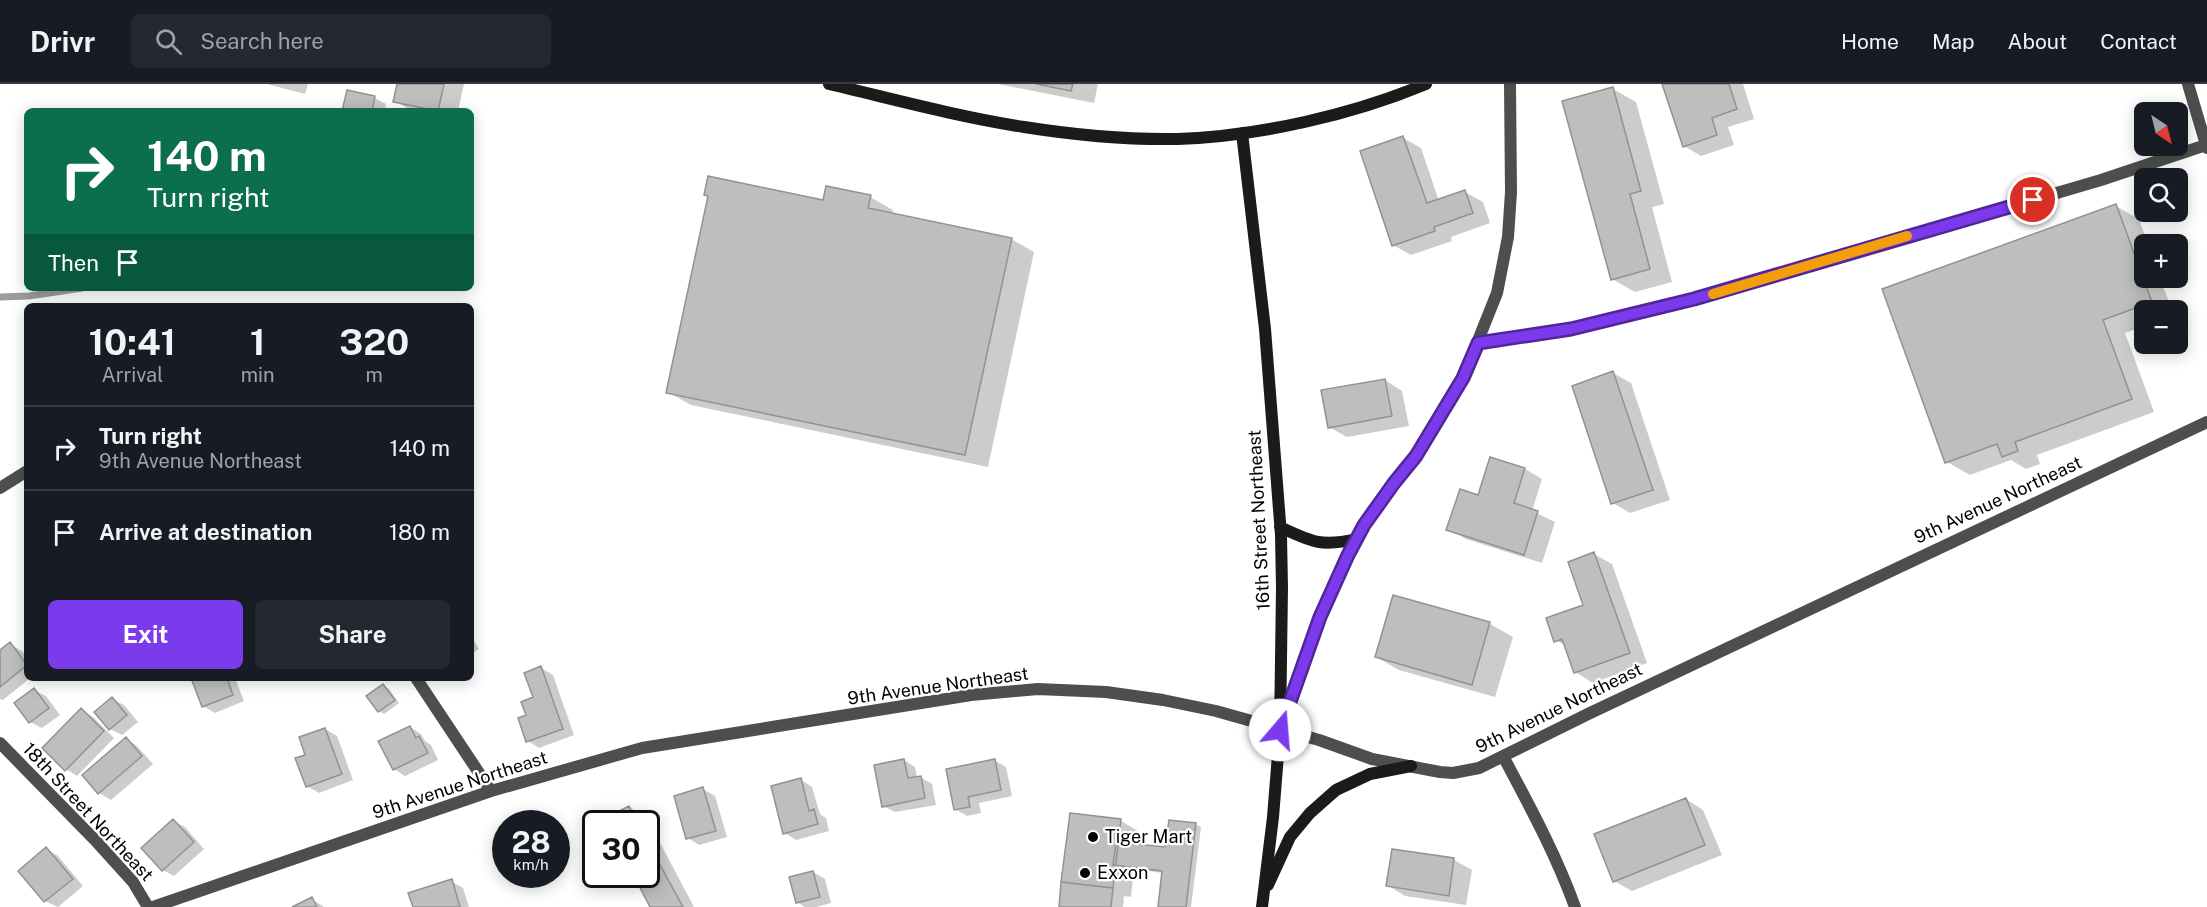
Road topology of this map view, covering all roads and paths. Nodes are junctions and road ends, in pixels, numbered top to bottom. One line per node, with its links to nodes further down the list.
1 (829, 84): 5 (main road)
2 (1426, 84): 5 (main road)
3 (1510, 84): 7 (street)
4 (2188, 84): 6 (street)
5 (1242, 133): 11 (main road, 16th Street Northeast)
6 (2206, 147): 7 (street)
7 (1478, 343): 12 (street)
8 (2207, 422): 16 (street, 9th Avenue Northeast)
9 (24, 473): 10 (street)
10 (0, 488)
11 (1280, 527): 12 (main road); 14 (main road, 16th Street Northeast)
12 (1357, 539): 14 (street)
13 (418, 681): 18 (street)
14 (1280, 730): 17 (street, 9th Avenue Northeast); 18 (street, 9th Avenue Northeast); 19 (main road, 16th Street Northeast)
15 (0, 743): 20 (street, 18th Street Northeast)
16 (1503, 756): 17 (street, 9th Avenue Northeast); 22 (street)
17 (1411, 766): 19 (main road)
18 (490, 791): 21 (street, 9th Avenue Northeast)
19 (1263, 901)
20 (148, 907)
21 (153, 907)
22 (1575, 907)

